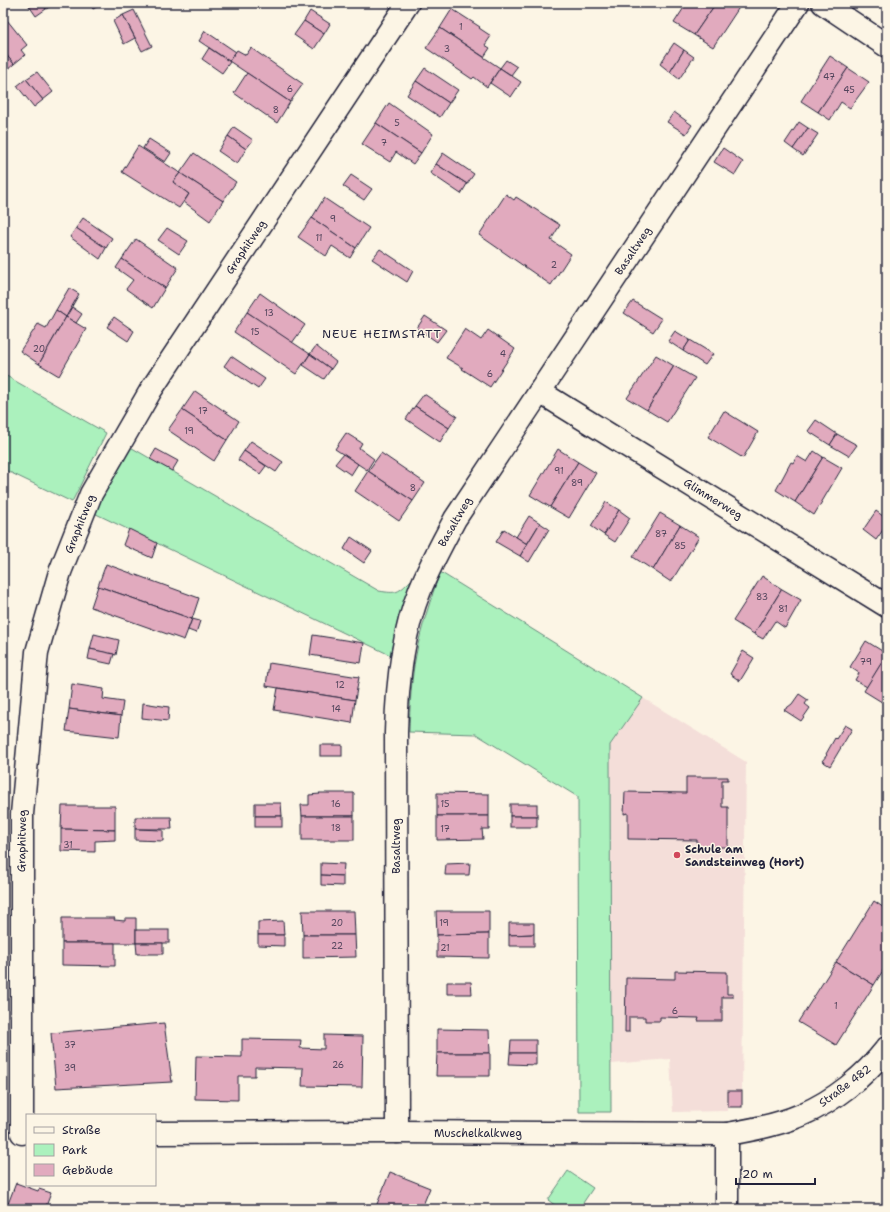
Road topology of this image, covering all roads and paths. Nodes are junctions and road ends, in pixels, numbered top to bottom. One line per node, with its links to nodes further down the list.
1 (408, 3): 9 (street, Graphitweg)
2 (798, 3): 5 (street, Basaltweg)
3 (823, 3): 4 (street)
4 (887, 46)
5 (540, 392): 6 (street, Glimmerweg); 8 (street, Basaltweg)
6 (887, 606)
7 (887, 1048): 11 (street, Straße 482)
8 (397, 1132): 10 (street, Muschelkalkweg); 11 (street, Muschelkalkweg)
9 (17, 1133)
10 (156, 1133)
11 (727, 1134): 12 (street)
12 (727, 1209)

